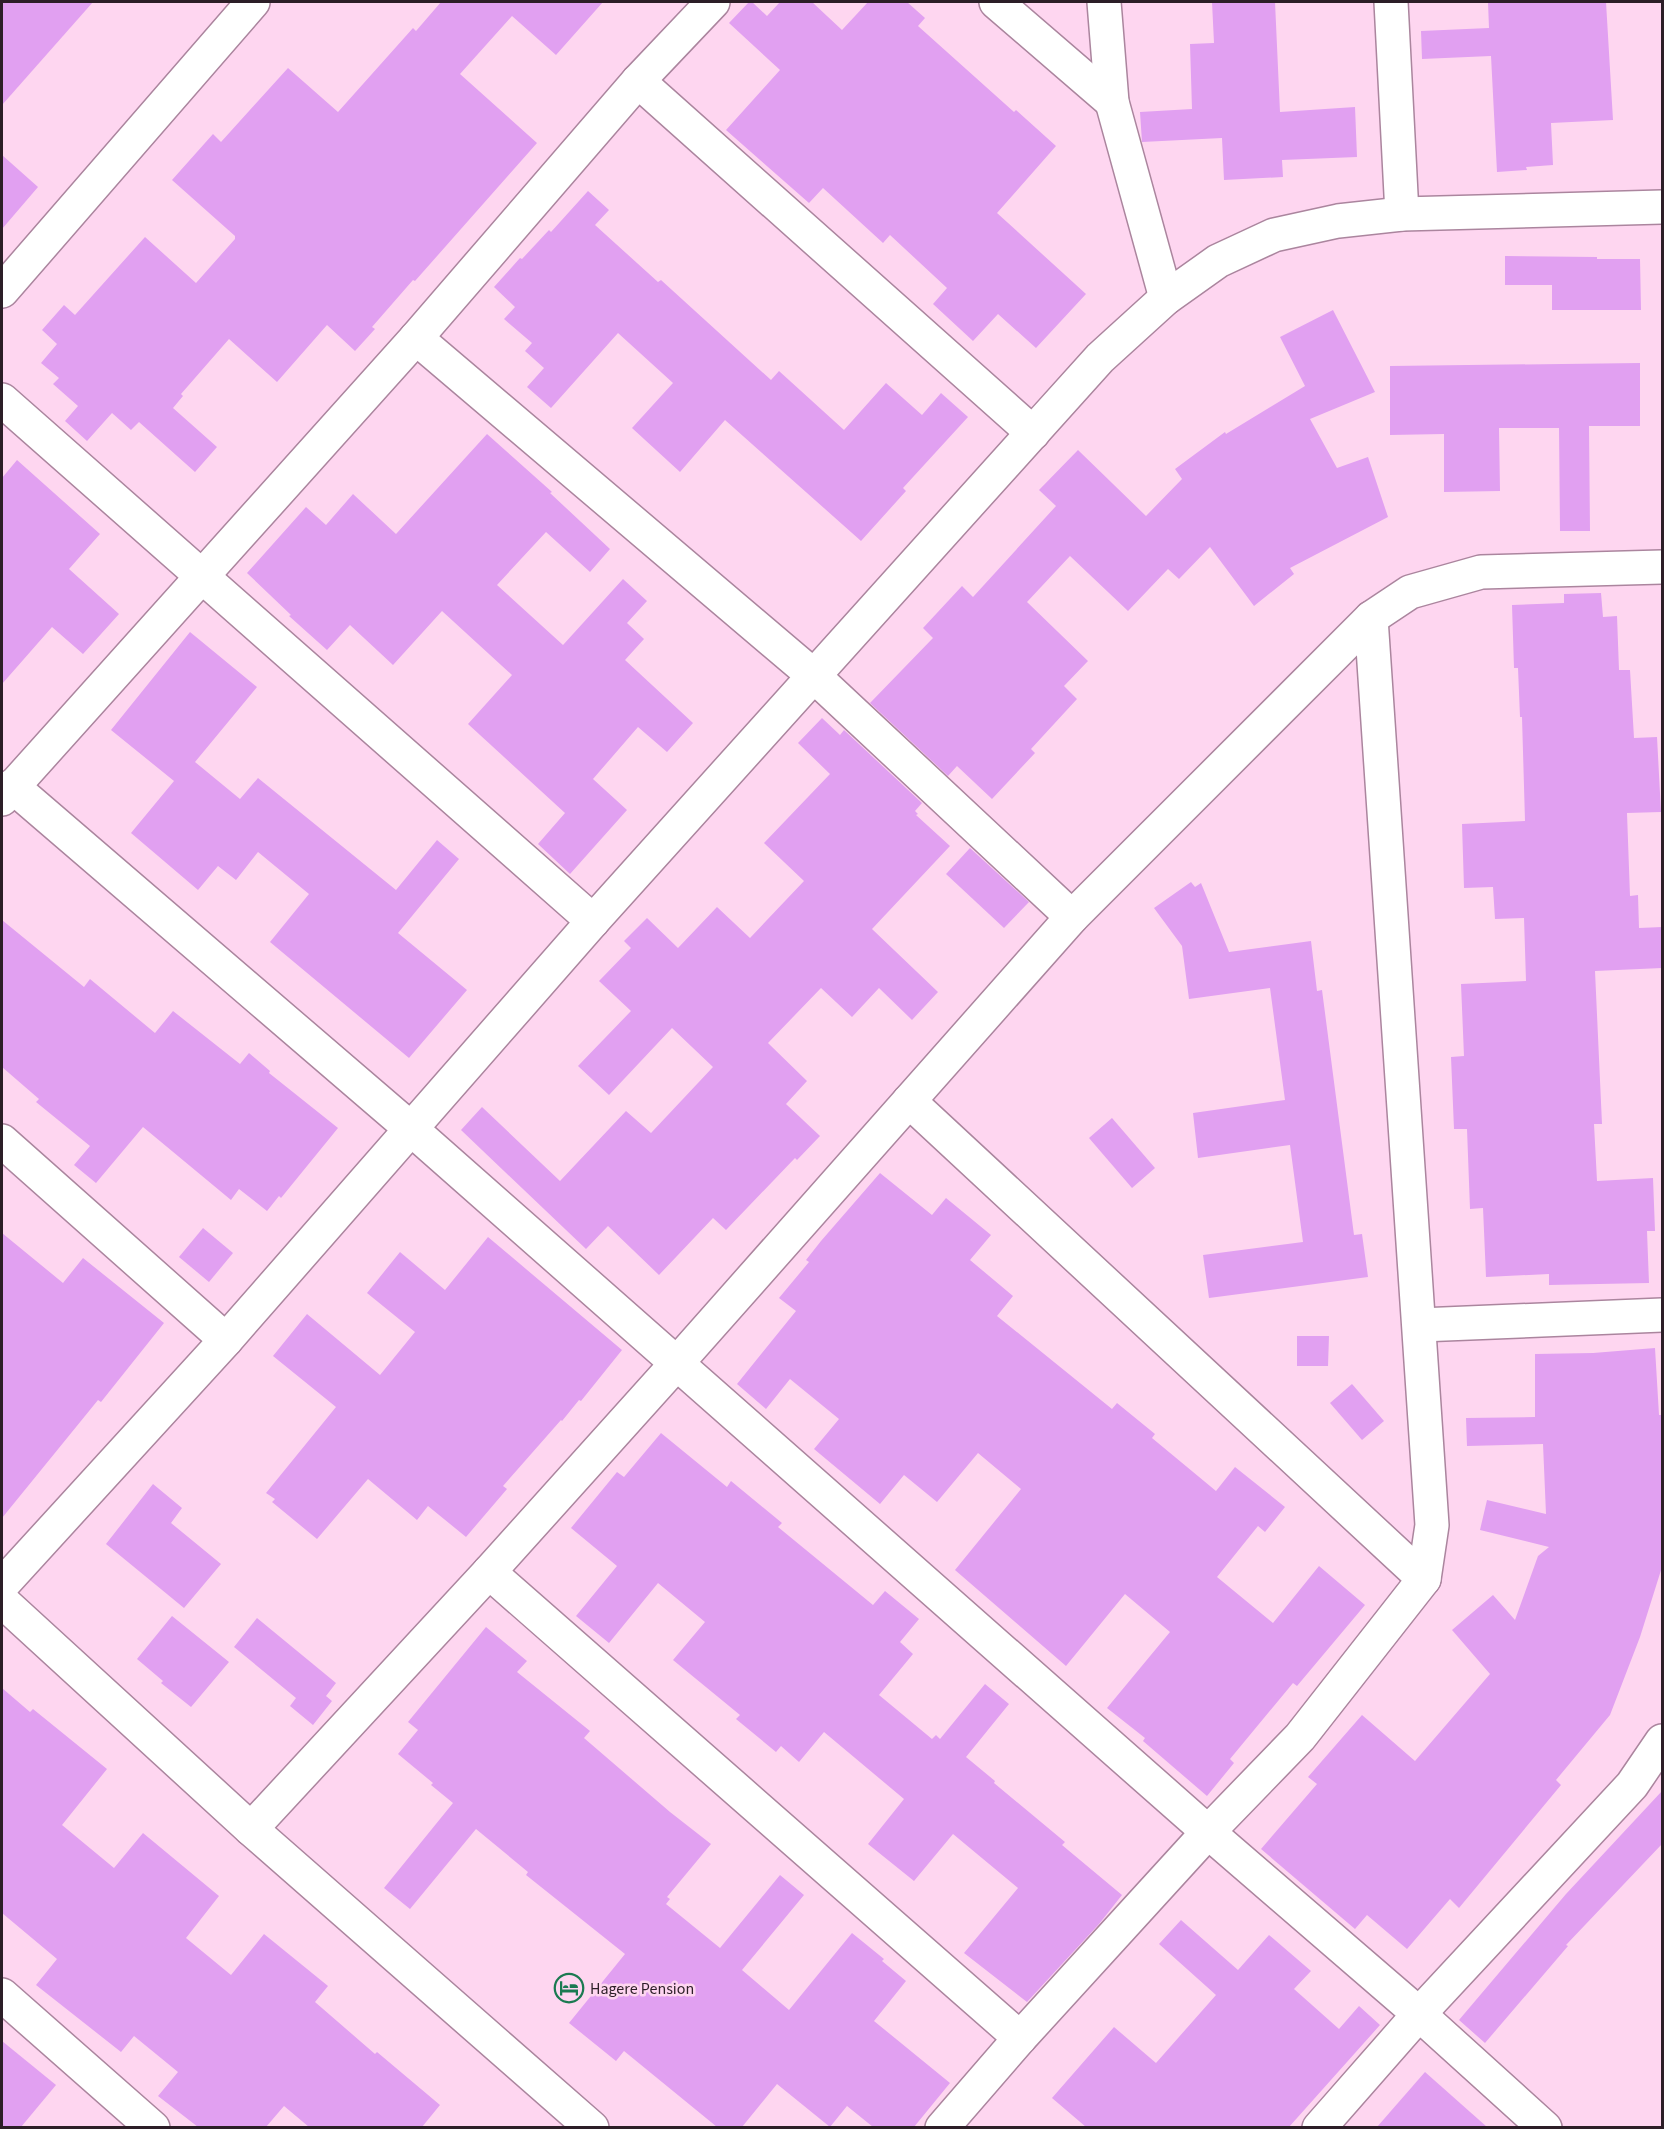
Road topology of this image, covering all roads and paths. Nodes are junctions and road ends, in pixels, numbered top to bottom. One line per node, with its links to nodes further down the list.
1 (254, 2): 10 (street)
2 (712, 2): 6 (street)
3 (996, 2): 7 (street)
4 (1104, 2): 7 (street)
5 (1391, 2): 9 (street)
6 (638, 81): 12 (street); 14 (street)
7 (1112, 102): 11 (street)
8 (1662, 207): 9 (street)
9 (1402, 214): 11 (street)
10 (2, 291)
11 (1166, 298): 14 (street)
12 (416, 338): 16 (street); 18 (street)
13 (2, 400): 16 (street)
14 (1032, 433): 18 (street)
15 (1662, 567): 17 (street)
16 (203, 576): 19 (street); 21 (street)
17 (1371, 618): 20 (street); 26 (street)
18 (814, 676): 20 (street); 21 (street)
19 (7, 793): 23 (street)
20 (1072, 917): 22 (street)
21 (593, 921): 23 (street)
22 (909, 1101): 28 (street); 30 (street)
23 (410, 1128): 27 (street); 28 (street)
24 (2, 1141): 27 (street)
25 (1662, 1315): 26 (street)
26 (1419, 1325): 30 (street)
27 (226, 1340): 31 (street)
28 (677, 1363): 29 (street); 35 (street)
29 (489, 1572): 34 (street); 38 (street)
30 (1424, 1579): 35 (street)
31 (2, 1586)
32 (2, 1601): 34 (street)
33 (1662, 1741): 37 (street)
34 (251, 1829): 40 (street)
35 (1208, 1832): 37 (street); 38 (street)
36 (2, 1995): 39 (street)
37 (1419, 2014): 42 (street); 43 (street)
38 (1020, 2038): 41 (street)
39 (153, 2127)
40 (592, 2127)
41 (942, 2127)
42 (1319, 2127)
43 (1545, 2127)

